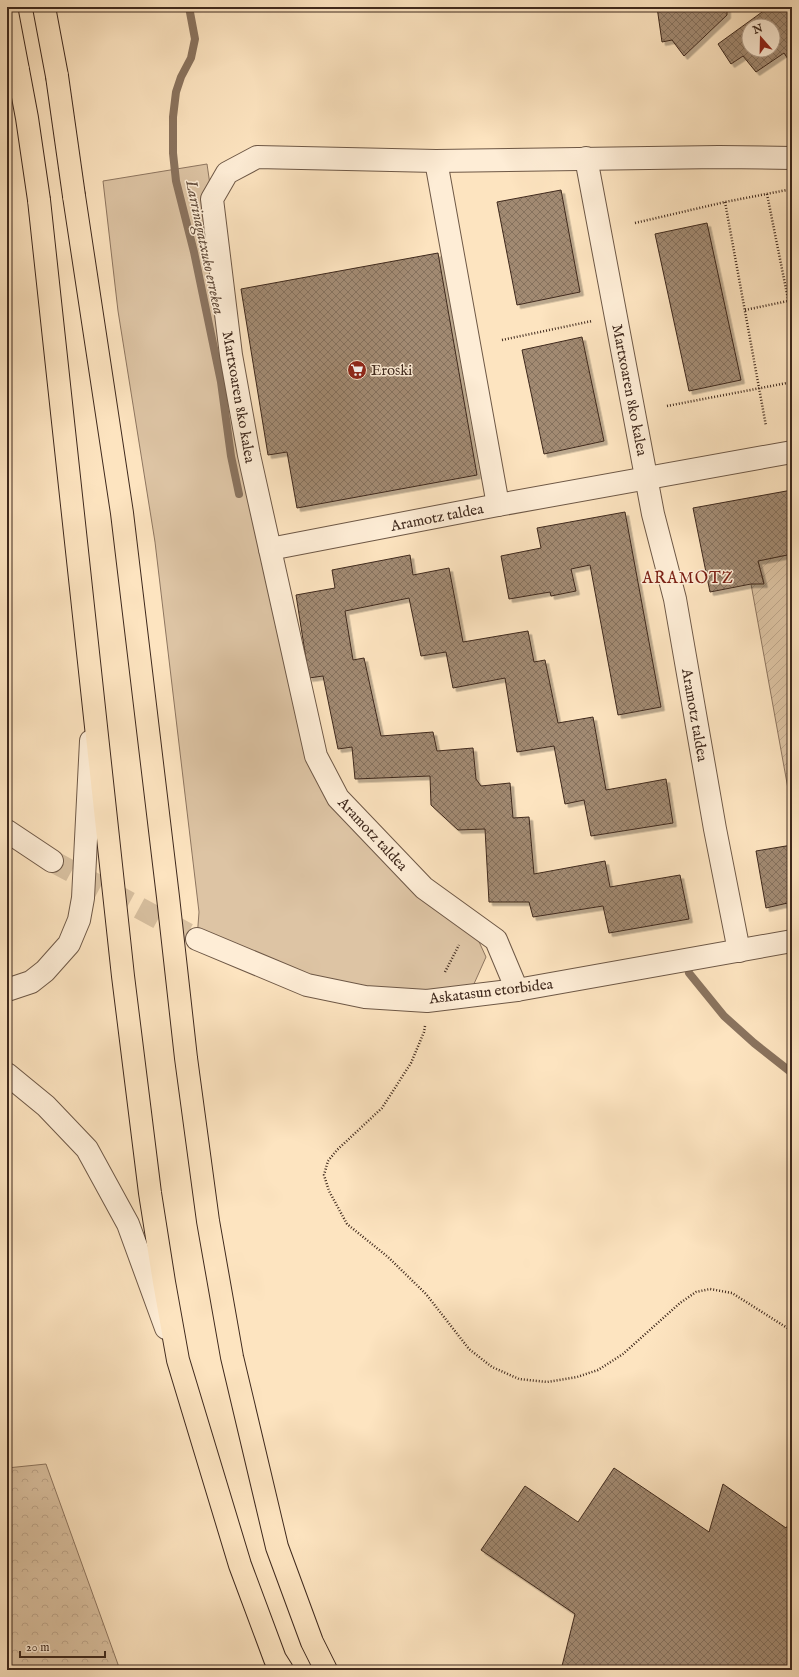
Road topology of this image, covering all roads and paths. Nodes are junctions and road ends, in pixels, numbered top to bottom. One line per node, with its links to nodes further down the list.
1 (44, 7): 37 (main road, bridge)
2 (7, 12): 23 (main road, bridge)
3 (586, 158): 4 (street, Martxoaren 8ko kalea); 5 (street, Martxoaren 8ko kalea); 20 (street, Martxoaren 8ko kalea)
4 (792, 158)
5 (436, 161): 21 (street); 22 (street, Martxoaren 8ko kalea)
6 (792, 189): 7 (path)
7 (767, 194): 8 (path); 10 (path)
8 (725, 202): 9 (path); 11 (path)
9 (635, 223)
10 (788, 301): 11 (path); 12 (path)
11 (745, 310): 16 (path)
12 (792, 319)
13 (596, 320): 14 (path)
14 (502, 340)
15 (792, 382): 16 (path)
16 (759, 388): 17 (path); 18 (path)
17 (667, 406)
18 (766, 426)
19 (792, 452): 20 (street, Martxoaren 8ko kalea)
20 (647, 478): 21 (street, Aramotz taldea); 29 (street, Aramotz taldea)
21 (498, 505): 22 (street, Aramotz taldea)
22 (270, 549): 26 (street, Aramotz taldea)
23 (93, 696): 30 (street); 35 (main road)
24 (7, 831): 25 (street)
25 (52, 861)
26 (470, 922): 31 (street, Aramotz taldea); 32 (path)
27 (197, 939): 32 (street, Askatasun etorbidea)
28 (792, 941): 29 (street, Askatasun etorbidea)
29 (739, 951): 31 (street, Askatasun etorbidea)
30 (7, 990)
31 (517, 990): 32 (street, Askatasun etorbidea)
32 (427, 1001): 34 (path)
33 (7, 1074): 35 (street)
34 (792, 1331)
35 (178, 1360): 36 (main road)
36 (282, 1670)
37 (326, 1670)

